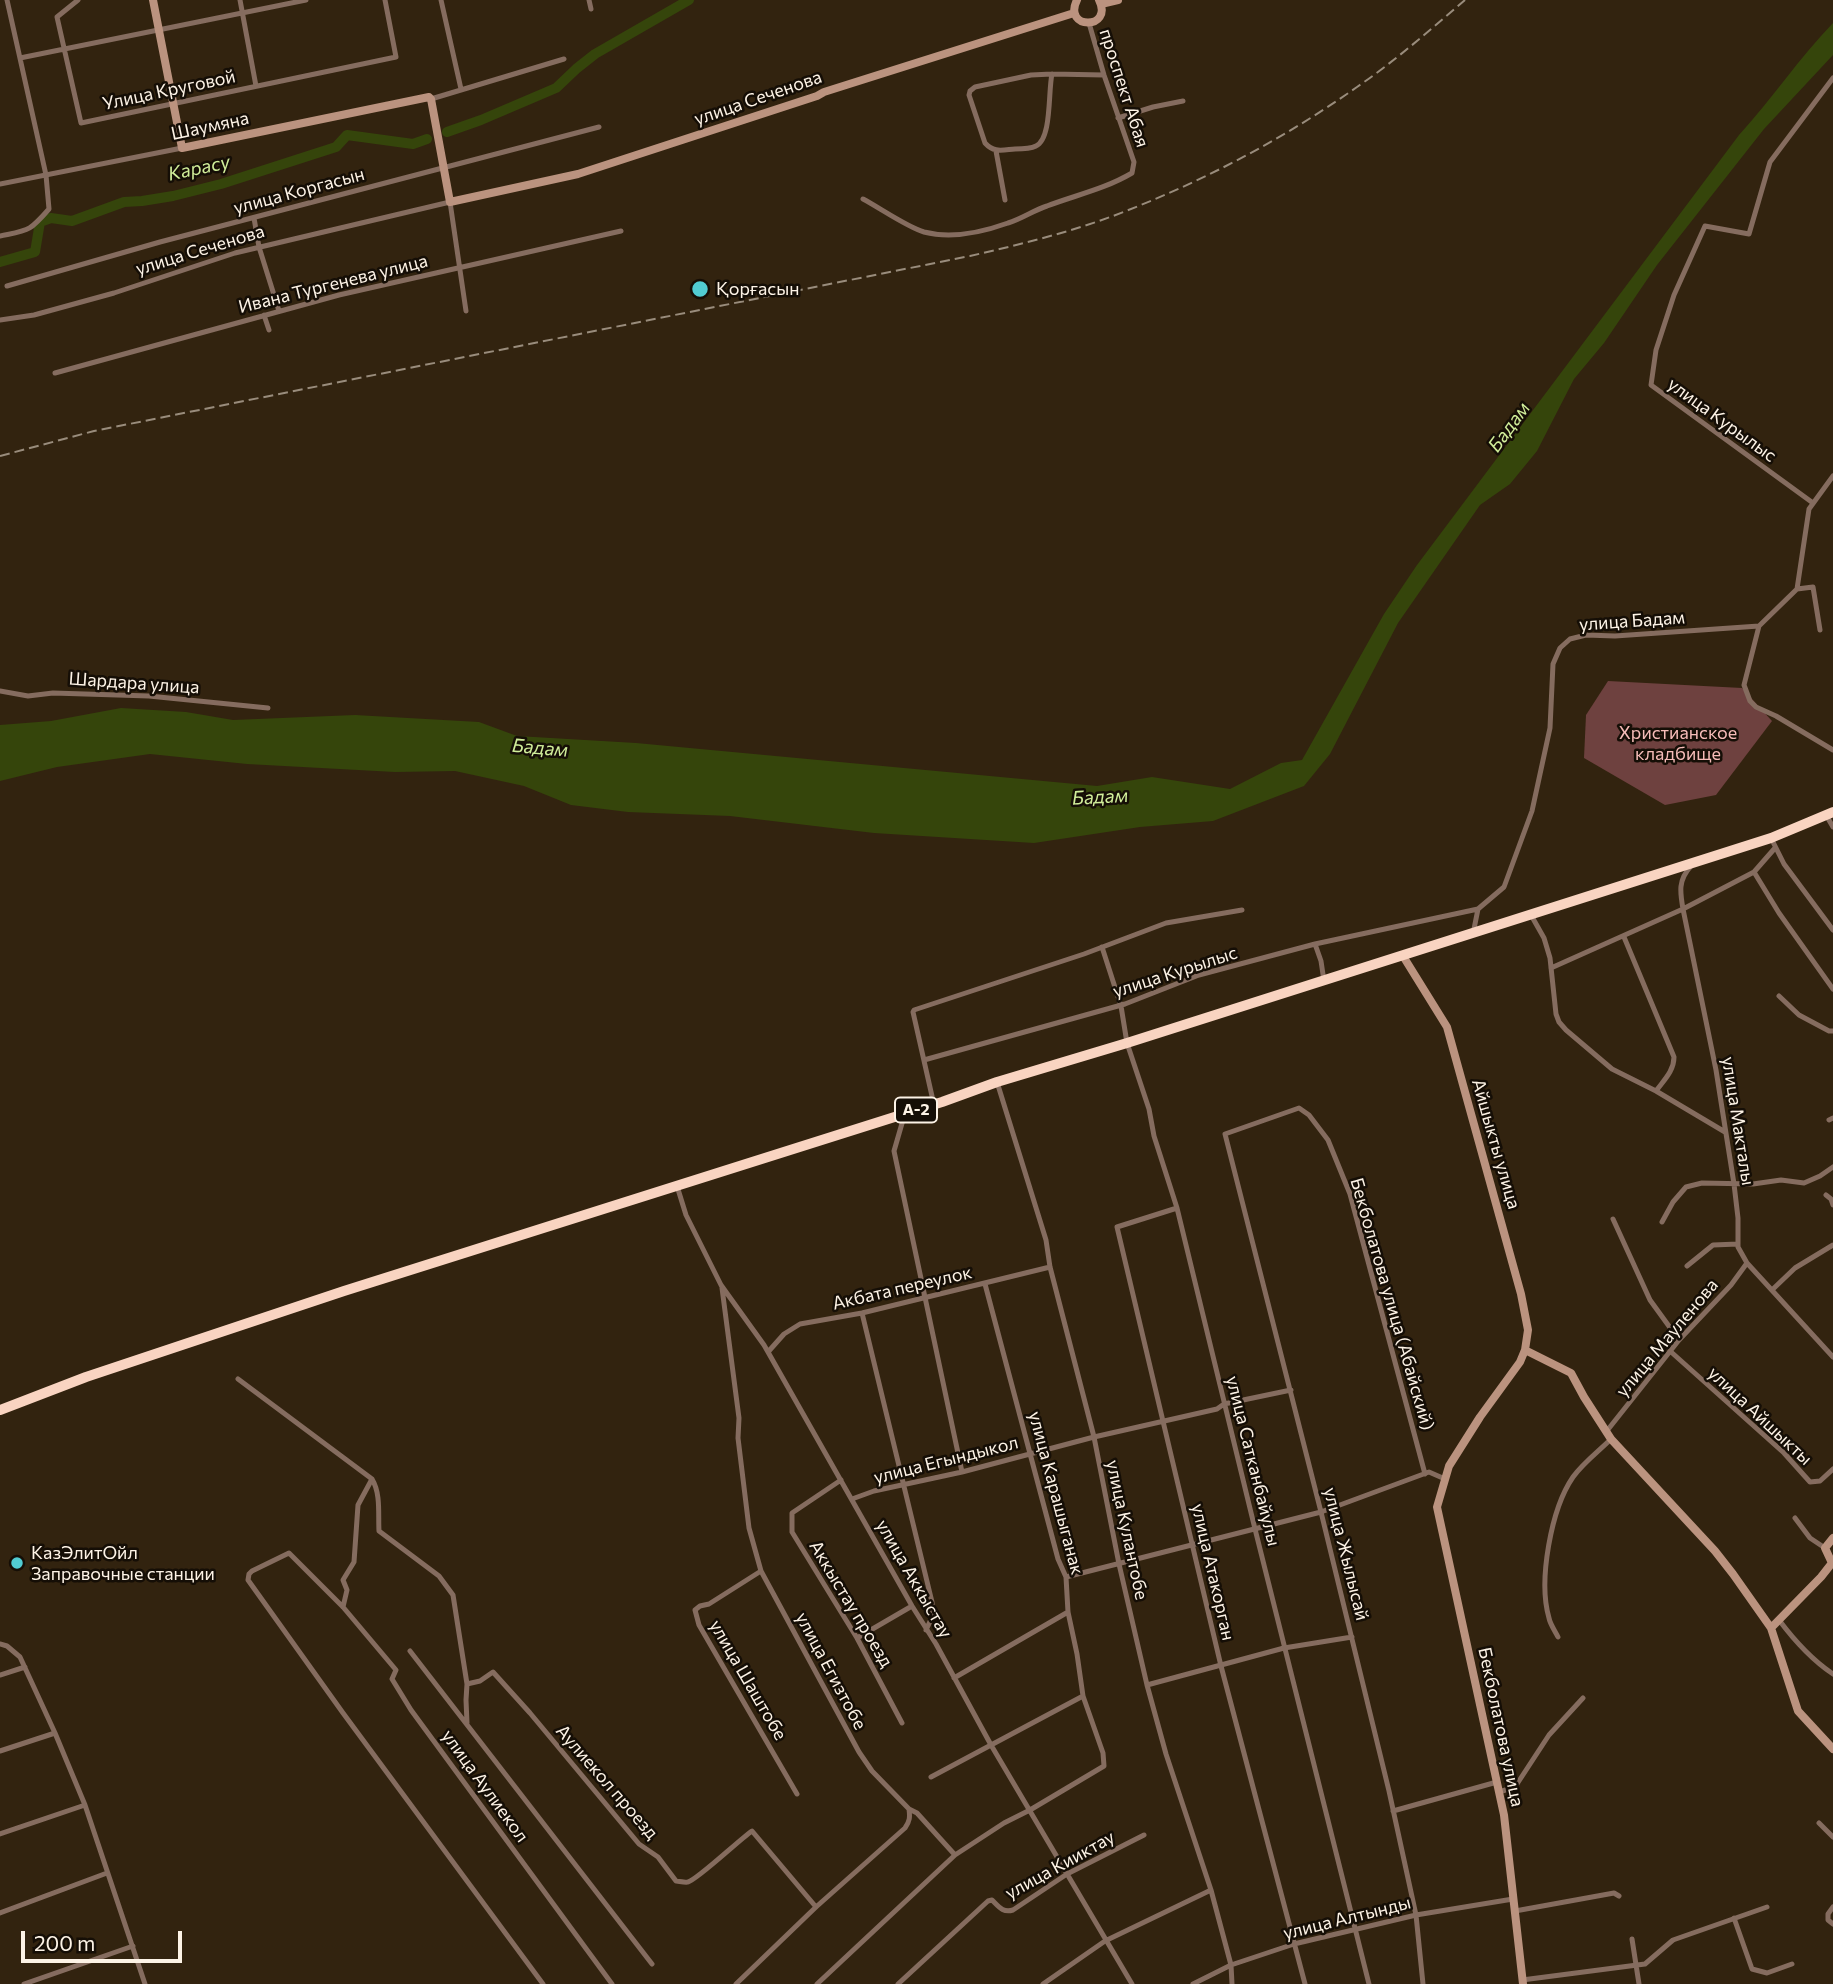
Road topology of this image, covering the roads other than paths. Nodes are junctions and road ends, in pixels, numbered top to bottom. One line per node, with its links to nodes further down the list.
1 (7, 0): 12 (street); 19 (street)
2 (78, 0): 18 (street, Улица Круговой)
3 (153, 0): 17 (street)
4 (240, 0): 14 (street)
5 (306, 0): 14 (street)
6 (385, 0): 24 (street, Улица Круговой)
7 (441, 0): 25 (street)
8 (589, 0): 13 (street)
9 (1077, 0): 15 (street)
10 (1118, 0): 11 (street)
11 (1100, 2): 16 (street)
12 (0, 5)
13 (591, 9)
14 (242, 13): 17 (street); 24 (street)
15 (1074, 13): 16 (street); 38 (street, улица Сеченова)
16 (1088, 23): 22 (street, проспект Абая)
17 (159, 29): 18 (street); 28 (street)
18 (63, 48): 19 (street); 28 (street, Улица Круговой)
19 (20, 58): 34 (street)
20 (564, 60): 25 (street, Шаумяна)
21 (1052, 74): 22 (street); 32 (street); 32 (street)
22 (1104, 75): 29 (street, проспект Абая)
23 (1833, 78): 52 (street, улица Курылыс)
24 (256, 86): 28 (street, Улица Круговой)
25 (461, 89): 26 (street, Шаумяна)
26 (428, 98): 31 (street, Шаумяна); 33 (street)
27 (1183, 101): 29 (street)
28 (174, 103): 31 (street)
29 (1118, 118): 36 (street, проспект Абая)
30 (599, 127): 33 (street, улица Коргасын)
31 (182, 148): 34 (street, Шаумяна)
32 (996, 151): 37 (street)
33 (444, 168): 38 (street); 39 (street, улица Коргасын)
34 (46, 175): 35 (street, Шаумяна); 41 (street)
35 (0, 184)
36 (863, 198)
37 (1005, 200)
38 (450, 202): 42 (street, улица Сеченова); 43 (street)
39 (254, 218): 42 (street); 44 (street, улица Коргасын)
40 (621, 232): 43 (street, Ивана Тургенева улица)
41 (0, 236)
42 (259, 247): 45 (street); 48 (street, улица Сеченова)
43 (460, 267): 45 (street, Ивана Тургенева улица); 46 (street)
44 (7, 286)
45 (279, 311): 47 (street, Ивана Тургенева улица)
46 (466, 312)
47 (264, 315): 49 (street); 50 (street, Ивана Тургенева улица)
48 (0, 320)
49 (269, 330)
50 (55, 373)
51 (1833, 476): 52 (street)
52 (1813, 503): 53 (street)
53 (1797, 589): 54 (street); 55 (street)
54 (1759, 626): 58 (street); 65 (street, улица Бадам)
55 (1821, 630)
56 (0, 691): 57 (street, Шардара улица)
57 (268, 708)
58 (1833, 750)
59 (1830, 814): 60 (street); 61 (highway, A-2)
60 (1833, 827)
61 (1771, 838): 62 (street); 63 (highway, A-2)
62 (1775, 848): 64 (street); 69 (street)
63 (1696, 861): 66 (street, улица Макталы); 68 (highway, A-2)
64 (1754, 872): 66 (street); 77 (street)
65 (1478, 909): 70 (street); 72 (street, улица Курылыс)
66 (1683, 909): 71 (street); 87 (street, улица Макталы)
67 (1242, 910): 73 (street)
68 (1531, 915): 70 (highway, A-2); 75 (street)
69 (1833, 930)
70 (1473, 934): 74 (highway, A-2)
71 (1624, 937): 75 (street); 84 (street)
72 (1315, 944): 76 (street); 79 (street, улица Курылыс)
73 (1102, 947): 79 (street, улица Сатканбайулы); 82 (street)
74 (1403, 956): 76 (highway, A-2); 108 (street, Айшыкты улица)
75 (1550, 968): 84 (street)
76 (1324, 981): 81 (highway, A-2)
77 (1833, 989)
78 (1779, 996): 80 (street)
79 (1121, 1006): 81 (street, улица Сатканбайулы); 82 (street, улица Курылыс)
80 (1833, 1031)
81 (1127, 1043): 83 (highway, A-2); 94 (street, улица Сатканбайулы)
82 (924, 1060): 85 (street)
83 (997, 1082): 85 (highway, A-2); 101 (street, улица Кулантобе)
84 (1656, 1091): 87 (street)
85 (933, 1104): 86 (highway, A-2)
86 (905, 1113): 91 (highway, A-2); 105 (street)
87 (1725, 1132): 90 (street, улица Макталы)
88 (1226, 1134): 113 (street, улица Жылысай); 122 (street, Бекболатова улица (Абайский))
89 (1833, 1167): 90 (street)
90 (1734, 1184): 96 (street); 97 (street, улица Макталы)
91 (677, 1186): 103 (street, улица Аккыстау); 115 (highway, A-2)
92 (1826, 1195): 93 (street)
93 (1833, 1205)
94 (1177, 1208): 114 (street, улица Сатканбайулы); 116 (street, улица Атакорган)
95 (1613, 1219): 107 (street)
96 (1662, 1222)
97 (1738, 1244): 99 (street, улица Макталы); 100 (street)
98 (1832, 1248): 104 (street)
99 (1747, 1263): 104 (street, улица Макталы); 107 (street, улица Мауленова)
100 (1688, 1266)
101 (1050, 1267): 102 (street, Акбата переулок); 118 (street, улица Кулантобе)
102 (985, 1284): 105 (street, Акбата переулок); 119 (street, улица Карашыганак)
103 (721, 1285): 110 (street, улица Аккыстау); 136 (street, улица Егизтобе)
104 (1773, 1289): 111 (street, улица Макталы)
105 (924, 1298): 106 (street, Акбата переулок); 121 (street)
106 (862, 1313): 110 (street, Акбата переулок); 126 (street)
107 (1679, 1340): 109 (street, улица Мауленова)
108 (1525, 1350): 117 (street); 124 (street)
109 (1670, 1351): 117 (street, улица Мауленова); 120 (street, улица Айшыкты)
110 (768, 1352): 125 (street, улица Аккыстау)
111 (1833, 1357)
112 (238, 1379): 123 (street)
113 (1291, 1390): 114 (street, улица Егындыкол); 128 (street, улица Жылысай)
114 (1224, 1404): 116 (street, улица Егындыкол); 130 (street, улица Сатканбайулы)
115 (0, 1410)
116 (1164, 1421): 118 (street, улица Егындыкол); 132 (street, улица Атакорган)
117 (1609, 1435): 142 (street); 145 (street, улица Мауленова)
118 (1094, 1437): 119 (street, улица Егындыкол); 135 (street, улица Кулантобе)
119 (1031, 1454): 121 (street, улица Егындыкол); 137 (street, улица Карашыганак)
120 (1833, 1469)
121 (961, 1472): 126 (street, улица Егындыкол)
122 (1425, 1474): 124 (street); 128 (street)
123 (372, 1479): 139 (street); 155 (street)
124 (1445, 1479): 166 (street, Бекболатова улица)
125 (841, 1480): 127 (street, улица Аккыстау); 146 (street, Аккыстау проезд)
126 (903, 1484): 127 (street, улица Егындыкол); 143 (street)
127 (852, 1499): 138 (street, улица Аккыстау)
128 (1321, 1512): 130 (street); 144 (street, улица Жылысай)
129 (1795, 1518): 133 (street)
130 (1255, 1529): 132 (street); 148 (street, улица Сатканбайулы)
131 (1833, 1538): 133 (street)
132 (1192, 1545): 135 (street); 150 (street, улица Атакорган)
133 (1825, 1548): 134 (street)
134 (1833, 1563): 141 (street)
135 (1119, 1564): 137 (street); 156 (street, улица Кулантобе)
136 (761, 1571): 168 (street, улица Шаштобе); 170 (street, улица Егизтобе)
137 (1066, 1577): 140 (street, улица Карашыганак)
138 (912, 1606): 143 (street, улица Аккыстау); 146 (street)
139 (342, 1607): 203 (street); 204 (street, улица Аулиекол)
140 (1068, 1612): 154 (street); 157 (street, улица Карашыганак)
141 (1779, 1620): 142 (street); 152 (street)
142 (1771, 1628): 163 (street)
143 (926, 1630): 154 (street, улица Аккыстау)
144 (1352, 1637): 148 (street); 172 (street, улица Жылысай)
145 (1558, 1637)
146 (857, 1638): 159 (street, Аккыстау проезд)
147 (0, 1644): 151 (street)
148 (1284, 1648): 150 (street); 191 (street, улица Сатканбайулы)
149 (410, 1651): 160 (street)
150 (1221, 1666): 156 (street); 194 (street, улица Атакорган)
151 (25, 1667): 153 (street); 161 (street)
152 (1833, 1674)
153 (0, 1675)
154 (954, 1678): 162 (street, улица Аккыстау)
155 (467, 1684): 160 (street); 183 (street, Аулиекол проезд)
156 (1147, 1685): 180 (street, улица Кулантобе)
157 (1083, 1696): 162 (street); 171 (street, улица Карашыганак)
158 (1583, 1698): 167 (street)
159 (902, 1723)
160 (467, 1726): 196 (street)
161 (55, 1732): 164 (street); 169 (street)
162 (991, 1745): 165 (street); 171 (street, улица Аккыстау)
163 (1833, 1749)
164 (0, 1751)
165 (931, 1777)
166 (1497, 1782): 167 (street, Бекболатова улица); 172 (street)
167 (1499, 1793): 182 (street, Бекболатова улица)
168 (797, 1794)
169 (85, 1805): 174 (street); 178 (street)
170 (909, 1810): 177 (street, улица Егизтобе); 183 (street)
171 (1030, 1810): 177 (street, улица Карашыганак); 179 (street, улица Аккыстау)
172 (1393, 1811): 188 (street, улица Жылысай)
173 (1819, 1823): 176 (street)
174 (0, 1834)
175 (1144, 1835): 179 (street, улица Кииктау)
176 (1833, 1837)
177 (955, 1855): 206 (street, улица Карашыганак)
178 (107, 1873): 187 (street); 195 (street)
179 (1067, 1874): 193 (street, улица Аккыстау); 207 (street, улица Кииктау)
180 (1210, 1890): 193 (street); 198 (street, улица Кулантобе)
181 (1619, 1896): 186 (street)
182 (1513, 1899): 186 (street, Бекболатова улица); 188 (street, улица Алтынды)
183 (816, 1907): 205 (street)
184 (1767, 1907): 189 (street)
185 (1833, 1907): 190 (street)
186 (1515, 1911): 200 (street, Бекболатова улица)
187 (0, 1913)
188 (1416, 1915): 191 (street, улица Алтынды); 214 (street, улица Жылысай)
189 (1734, 1918): 197 (street); 199 (street)
190 (1833, 1924)
191 (1356, 1929): 194 (street, улица Алтынды); 213 (street, улица Сатканбайулы)
192 (1632, 1939): 199 (street)
193 (1105, 1941): 208 (street); 209 (street, улица Аккыстау)
194 (1294, 1944): 198 (street, улица Алтынды); 212 (street, улица Атакорган)
195 (133, 1946): 201 (street); 202 (street)
196 (652, 1964)
197 (1792, 1964)
198 (1231, 1965): 210 (street, улица Алтынды); 211 (street, улица Кулантобе)
199 (1637, 1965): 200 (street); 215 (street)
200 (1522, 1982)
201 (24, 1984)
202 (145, 1984)
203 (543, 1984)
204 (612, 1984)
205 (736, 1984)
206 (817, 1984)
207 (898, 1984)
208 (1043, 1984)
209 (1132, 1984)
210 (1193, 1984)
211 (1232, 1984)
212 (1305, 1984)
213 (1369, 1984)
214 (1423, 1984)
215 (1639, 1984)

